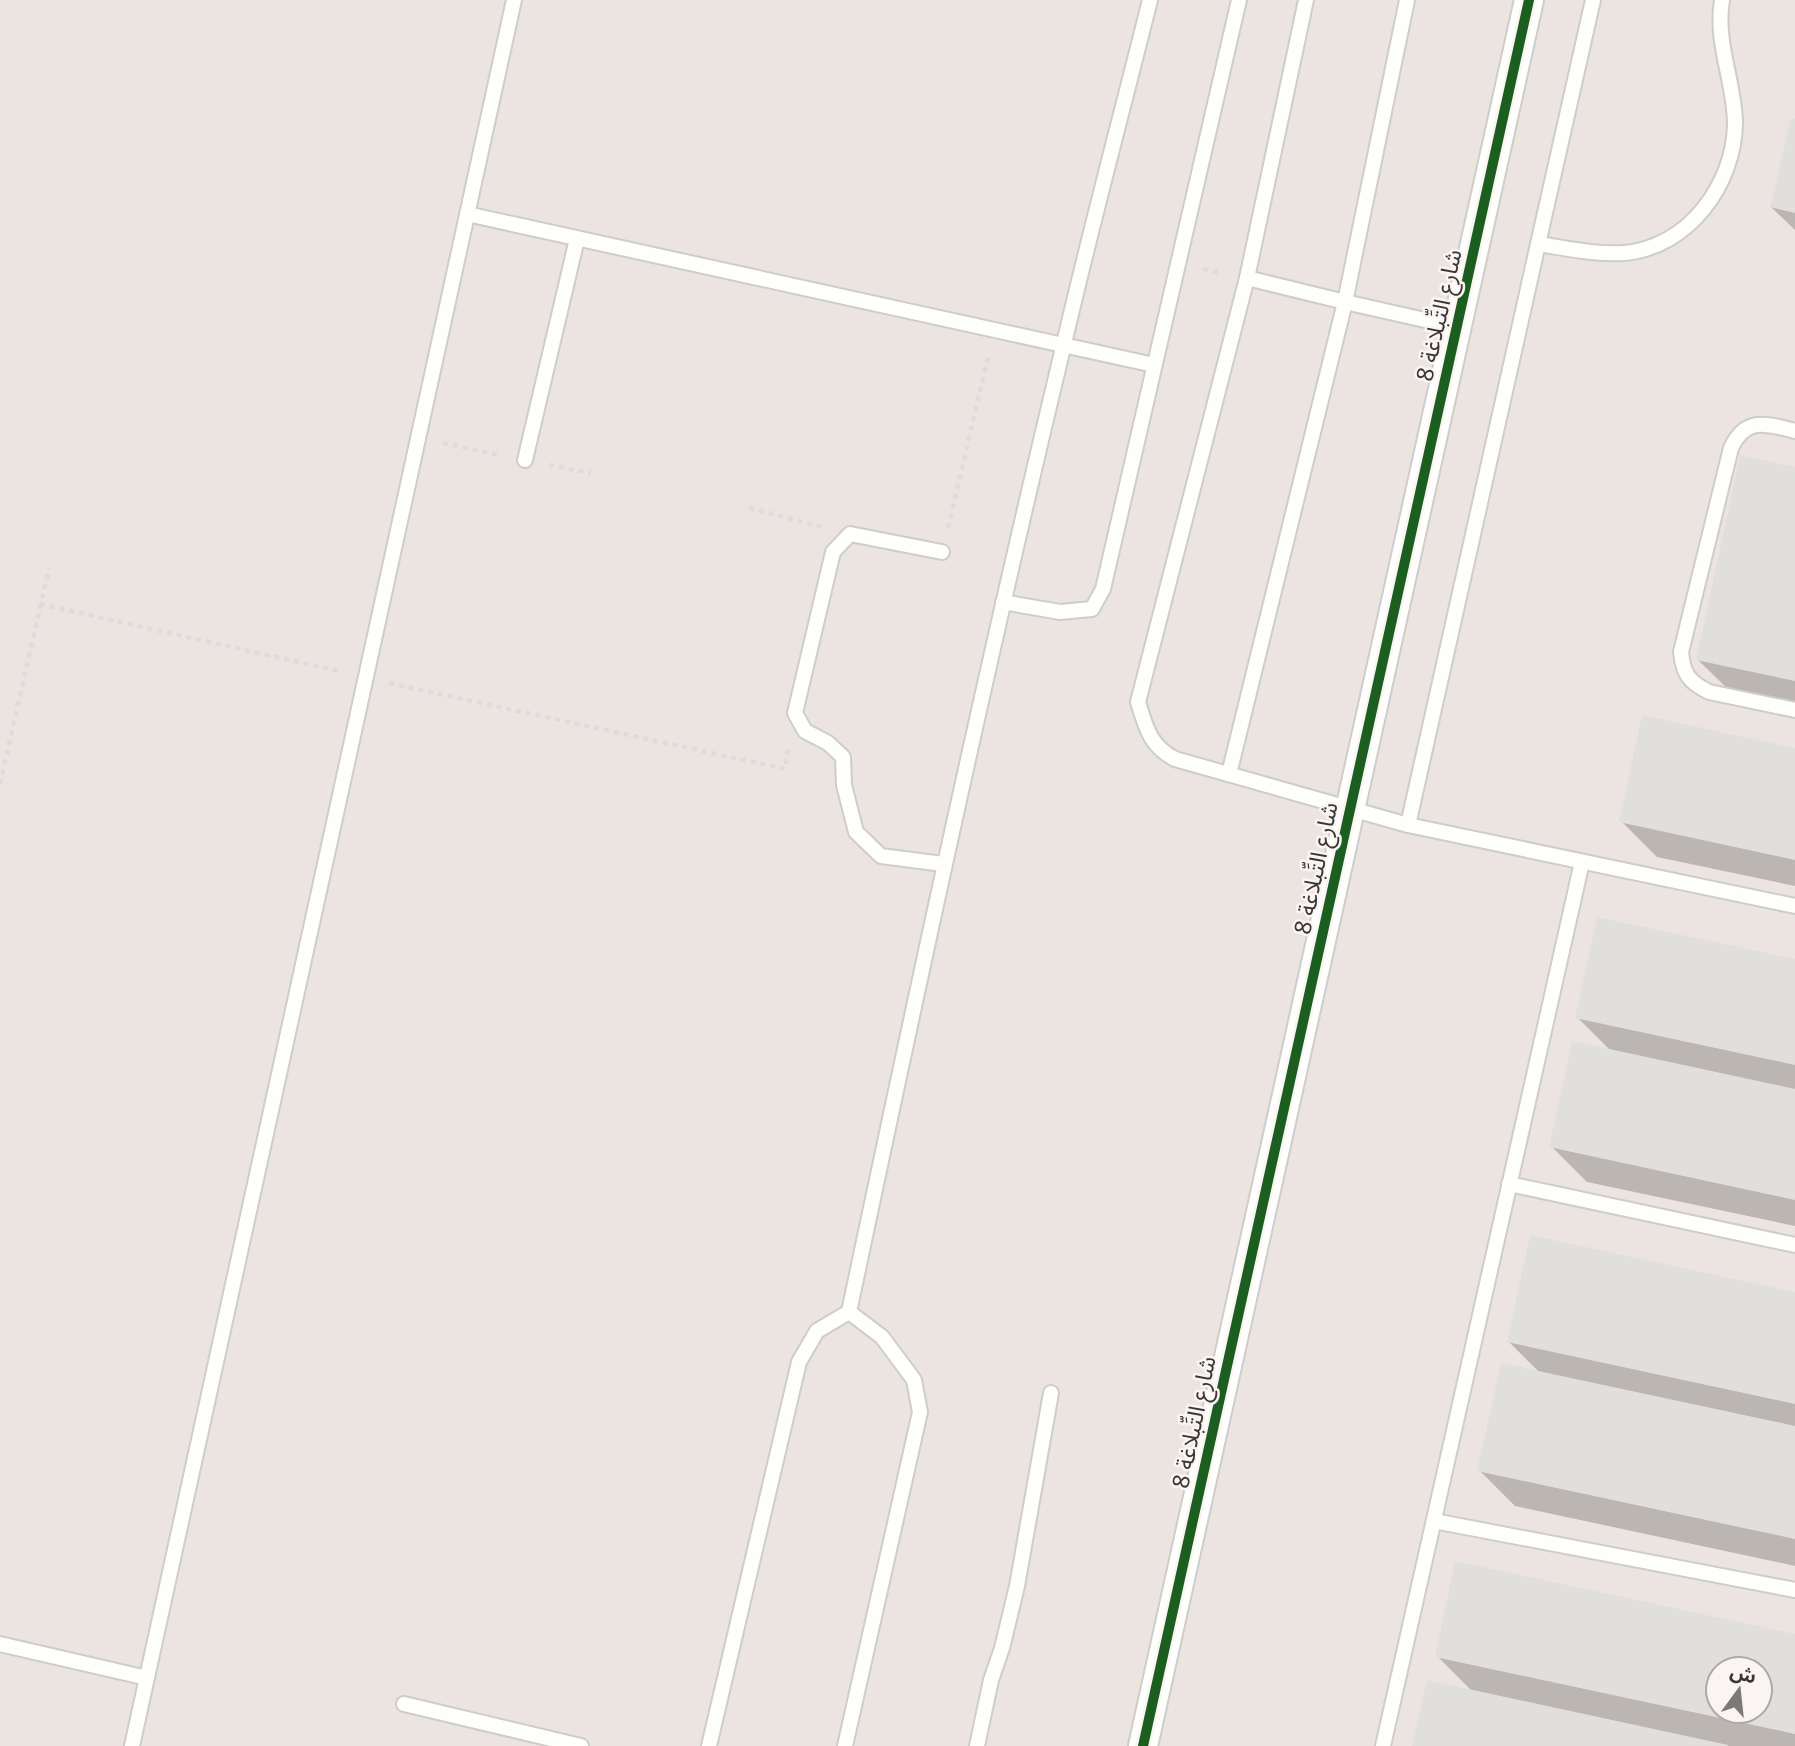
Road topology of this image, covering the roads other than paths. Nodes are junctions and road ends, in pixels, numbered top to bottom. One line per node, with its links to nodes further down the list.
1 (514, 0): 9 (lane)
2 (1150, 0): 15 (lane)
3 (1239, 0): 16 (lane)
4 (1306, 0): 12 (lane)
5 (1407, 0): 13 (lane)
6 (1529, 0): 14 (street, شارع التِّبلاغة 8)
7 (1593, 0): 11 (lane)
8 (1722, 0): 11 (lane)
9 (467, 214): 10 (lane); 35 (lane)
10 (577, 239): 15 (lane); 18 (lane)
11 (1538, 243): 24 (lane)
12 (1247, 278): 13 (lane); 22 (lane)
13 (1345, 302): 14 (lane); 22 (lane)
14 (1456, 327): 23 (street, شارع التِّبلاغة 8)
15 (1063, 345): 16 (lane); 20 (lane)
16 (1154, 365): 20 (lane)
17 (1795, 431): 21 (lane)
18 (525, 460)
19 (942, 552): 26 (lane)
20 (1003, 602): 26 (lane)
21 (1795, 710)
22 (1229, 774): 23 (lane)
23 (1349, 808): 24 (lane); 42 (street, شارع التِّبلاغة 8)
24 (1408, 825): 25 (lane)
25 (1581, 862): 27 (lane); 28 (lane)
26 (943, 864): 30 (lane)
27 (1795, 906)
28 (1509, 1184): 29 (lane); 32 (lane)
29 (1795, 1245)
30 (849, 1312): 39 (lane); 40 (lane)
31 (1051, 1394): 41 (lane)
32 (1434, 1521): 33 (lane); 43 (lane)
33 (1795, 1590)
34 (0, 1644): 35 (lane)
35 (147, 1678): 37 (lane)
36 (404, 1704): 38 (lane)
37 (132, 1746)
38 (581, 1746)
39 (709, 1746)
40 (845, 1746)
41 (976, 1746)
42 (1143, 1746)
43 (1383, 1746)

